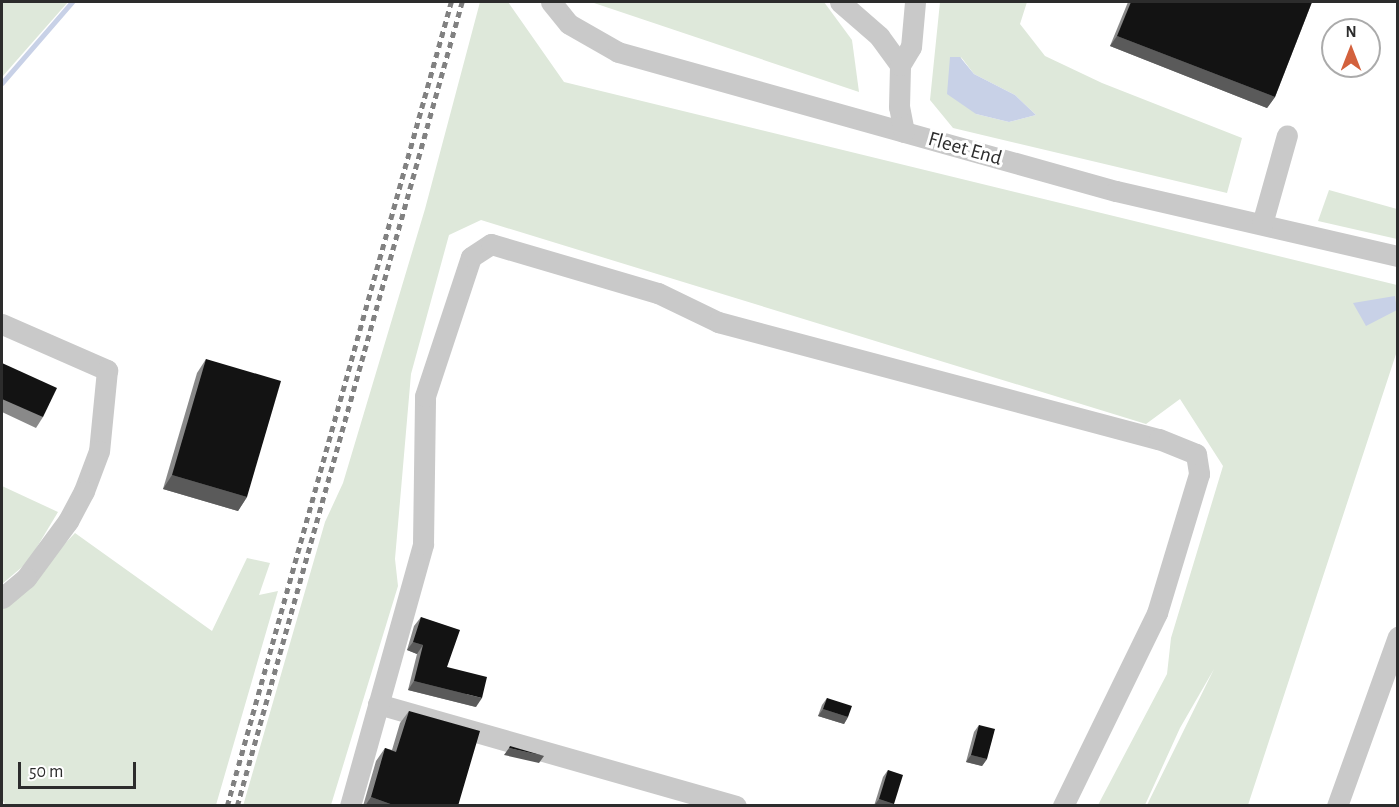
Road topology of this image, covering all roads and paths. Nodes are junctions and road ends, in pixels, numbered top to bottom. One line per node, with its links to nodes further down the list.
1 (551, 2): 5 (street, Fleet End)
2 (840, 2): 4 (street)
3 (915, 2): 4 (street)
4 (900, 65): 5 (street)
5 (904, 132): 7 (street, Fleet End)
6 (1287, 135): 7 (street)
7 (1262, 224): 8 (street, Fleet End)
8 (1398, 256)
9 (2, 324): 10 (street)
10 (2, 598)
11 (1398, 636): 16 (street)
12 (378, 704): 13 (street); 14 (street); 15 (street)
13 (350, 806)
14 (736, 806)
15 (1063, 806)
16 (1337, 806)

